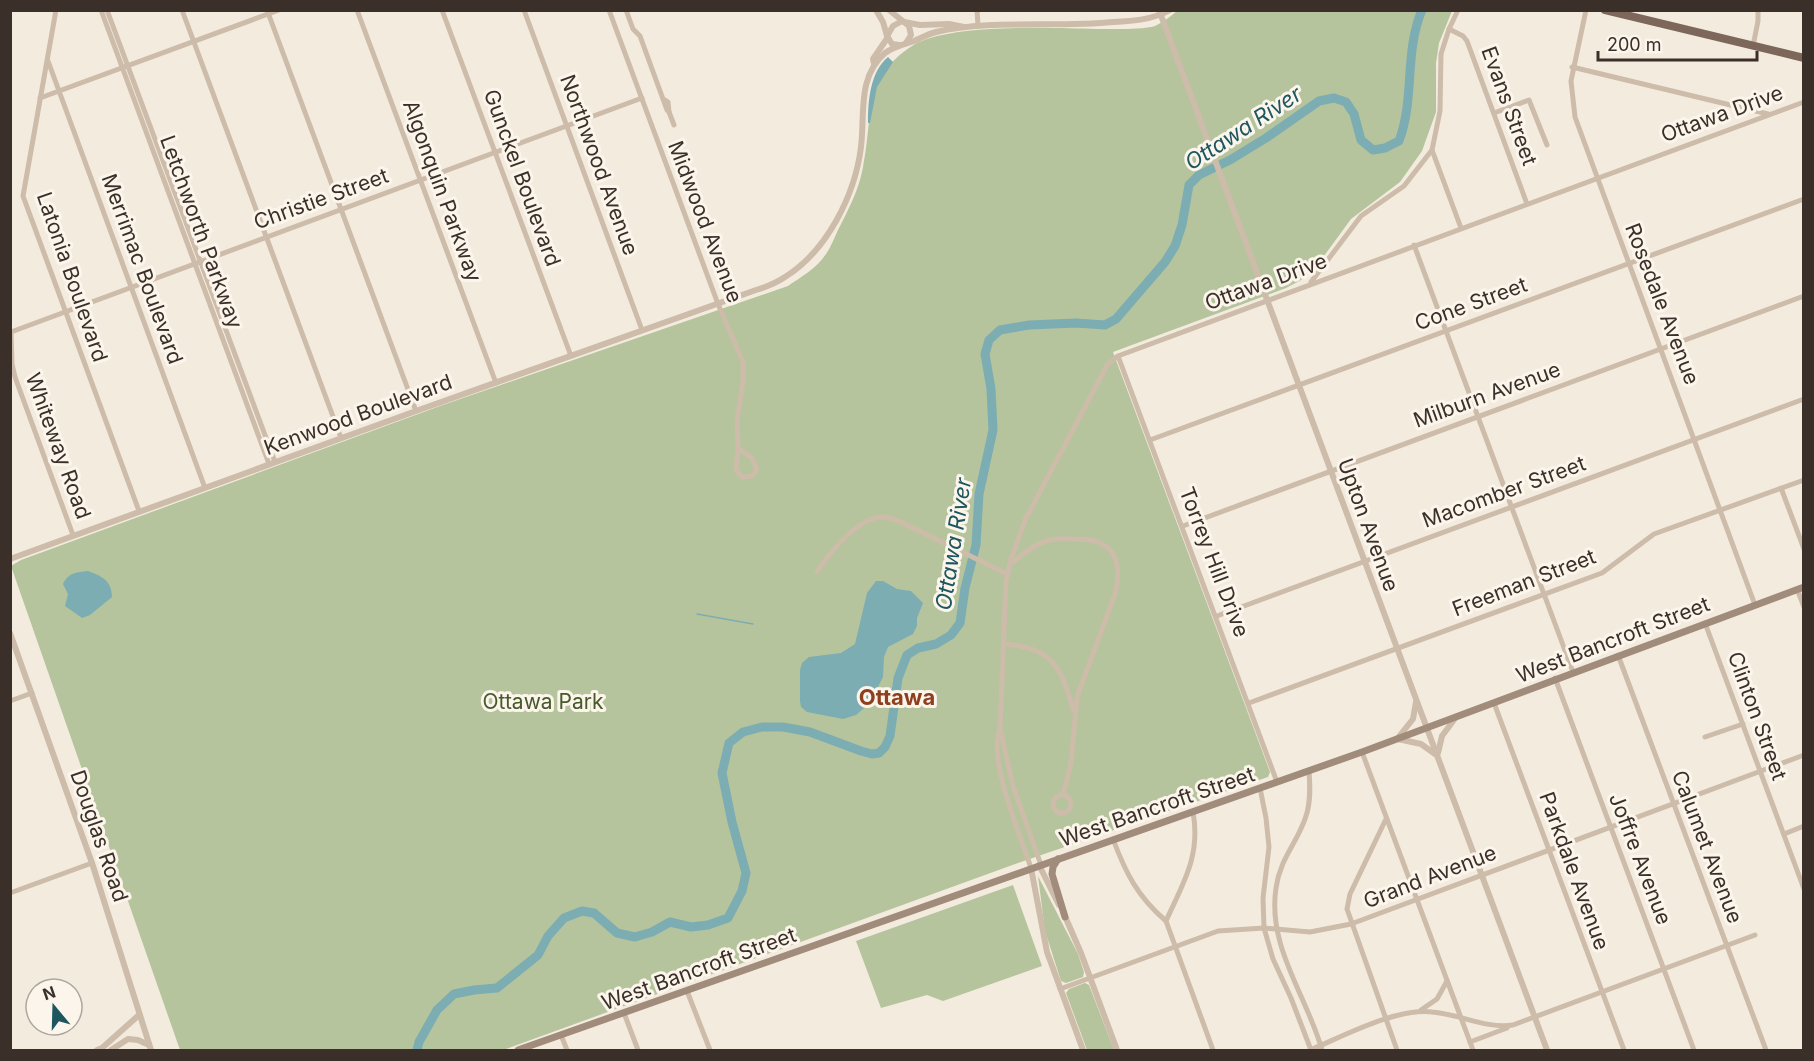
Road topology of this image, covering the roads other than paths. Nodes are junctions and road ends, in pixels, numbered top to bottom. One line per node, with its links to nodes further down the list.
1 (56, 10): 31 (street, Latonia Boulevard)
2 (101, 10): 33 (street, Letchworth Parkway)
3 (107, 10): 33 (street, Letchworth Parkway)
4 (182, 10): 27 (street)
5 (279, 10): 19 (street)
6 (357, 10): 47 (street, Algonquin Parkway)
7 (442, 10): 45 (street, Gunckel Boulevard)
8 (524, 10): 42 (street, Northwood Avenue)
9 (609, 10): 37 (street, Midwood Avenue)
10 (626, 10): 41 (street)
11 (876, 10): 26 (street)
12 (889, 10): 22 (street)
13 (977, 10): 23 (street)
14 (1170, 10): 20 (street)
15 (1458, 10): 25 (street)
16 (1587, 10): 34 (street, Rosedale Avenue)
17 (1605, 10): 21 (main road)
18 (1758, 10): 29 (street)
19 (268, 12): 27 (street); 50 (street)
20 (1160, 13): 23 (street); 59 (street, Upton Avenue)
21 (1640, 14): 29 (main road)
22 (904, 22): 24 (street); 26 (street); 28 (street)
23 (978, 26): 24 (street)
24 (964, 27): 28 (street)
25 (1449, 29): 39 (street, Evans Street); 44 (street)
26 (888, 37): 28 (street); 32 (street, Kenwood Boulevard)
27 (193, 42): 33 (street); 52 (street)
28 (904, 44): 32 (street)
29 (1753, 46): 30 (main road)
30 (1803, 58)
31 (48, 61): 35 (street, Merrimac Boulevard); 36 (street, Latonia Boulevard)
32 (874, 64): 60 (street, Kenwood Boulevard)
33 (125, 67): 35 (street); 54 (street, Letchworth Parkway)
34 (1572, 67): 40 (street); 46 (street, Rosedale Avenue)
35 (58, 92): 36 (street); 57 (street, Merrimac Boulevard)
36 (40, 98): 61 (street, Latonia Boulevard)
37 (642, 98): 42 (street, Christie Street); 60 (street, Midwood Avenue)
38 (1803, 102): 40 (street, Ottawa Drive)
39 (1494, 113): 43 (street); 49 (street, Evans Street)
40 (1770, 114): 46 (street, Ottawa Drive)
41 (674, 125)
42 (567, 126): 45 (street, Christie Street); 62 (street, Northwood Avenue)
43 (1547, 145)
44 (1432, 150): 51 (street); 56 (street)
45 (495, 153): 47 (street, Christie Street); 66 (street, Gunckel Boulevard)
46 (1597, 178): 49 (street, Ottawa Drive); 55 (street, Rosedale Avenue)
47 (420, 181): 50 (street, Christie Street); 68 (street, Algonquin Parkway)
48 (1803, 199): 55 (street, Cone Street)
49 (1527, 204): 51 (street, Ottawa Drive)
50 (341, 209): 52 (street, Christie Street); 71 (street)
51 (1461, 228): 53 (street, Ottawa Drive)
52 (266, 237): 54 (street, Christie Street); 73 (street)
53 (1414, 245): 56 (street, Ottawa Drive); 63 (street)
54 (198, 262): 57 (street, Christie Street); 77 (street, Letchworth Parkway)
55 (1629, 264): 63 (street, Cone Street); 65 (street, Rosedale Avenue)
56 (1310, 284): 59 (street, Ottawa Drive)
57 (131, 287): 61 (street, Christie Street); 80 (street, Merrimac Boulevard)
58 (1803, 296): 65 (street, Milburn Avenue)
59 (1266, 299): 67 (street, Ottawa Drive); 69 (street, Upton Avenue)
60 (717, 304): 62 (street, Kenwood Boulevard); 76 (street, Midwood Avenue)
61 (65, 312): 64 (street, Christie Street); 84 (street, Latonia Boulevard)
62 (642, 330): 66 (street, Kenwood Boulevard)
63 (1446, 331): 69 (street, Cone Street); 72 (street)
64 (11, 332): 86 (street, Whiteway Road)
65 (1661, 349): 72 (street, Milburn Avenue); 74 (street, Rosedale Avenue)
66 (571, 356): 68 (street, Kenwood Boulevard)
67 (1118, 356): 75 (street, Torrey Hill Drive); 90 (street, Ottawa Drive)
68 (496, 383): 71 (street, Kenwood Boulevard)
69 (1299, 386): 75 (street, Cone Street); 78 (street, Upton Avenue)
70 (1803, 399): 74 (street, Macomber Street)
71 (416, 411): 73 (street, Kenwood Boulevard)
72 (1478, 416): 78 (street, Milburn Avenue); 82 (street)
73 (341, 438): 77 (street, Kenwood Boulevard)
74 (1695, 439): 82 (street, Macomber Street); 83 (street, Rosedale Avenue)
75 (1150, 441): 85 (street, Torrey Hill Drive)
76 (738, 448): 76 (street, Midwood Avenue)
77 (272, 463): 80 (street, Kenwood Boulevard)
78 (1331, 471): 85 (street, Milburn Avenue); 89 (street, Upton Avenue)
79 (1803, 480): 81 (street, Freeman Street)
80 (205, 488): 84 (street, Kenwood Boulevard)
81 (1781, 488): 83 (street, Freeman Street); 87 (street)
82 (1512, 507): 89 (street, Macomber Street); 94 (street)
83 (1720, 510): 94 (street, Freeman Street); 95 (street, Rosedale Avenue)
84 (139, 511): 86 (street, Kenwood Boulevard)
85 (1183, 526): 97 (street, Torrey Hill Drive)
86 (73, 535): 88 (street, Kenwood Boulevard)
87 (1803, 549)
88 (10, 559)
89 (1364, 561): 97 (street, Macomber Street); 101 (street, Upton Avenue)
90 (1009, 565): 92 (street, Ottawa Drive); 110 (street)
91 (817, 571): 92 (street)
92 (1007, 574): 100 (street, Ottawa Drive)
93 (1800, 588): 95 (main road, West Bancroft Street); 96 (street)
94 (1544, 594): 101 (street, Freeman Street); 103 (street)
95 (1755, 605): 98 (main road, West Bancroft Street)
96 (1803, 607)
97 (1217, 616): 108 (street, Torrey Hill Drive)
98 (1705, 623): 102 (main road, West Bancroft Street); 112 (street, Clinton Street)
99 (10, 633): 105 (street, Douglas Road)
100 (1004, 644): 110 (street); 114 (street, Ottawa Drive)
101 (1397, 648): 106 (street, Upton Avenue); 108 (street, Freeman Street)
102 (1618, 655): 103 (main road, West Bancroft Street); 125 (street, Calumet Avenue)
103 (1574, 672): 104 (main road, West Bancroft Street)
104 (1555, 678): 109 (main road, West Bancroft Street); 128 (street, Joffre Avenue)
105 (32, 693): 107 (street); 134 (street, Douglas Road)
106 (1416, 699): 113 (street, Upton Avenue); 116 (street)
107 (10, 701)
108 (1249, 703): 122 (street, Torrey Hill Drive)
109 (1494, 703): 111 (main road, West Bancroft Street); 132 (street, Parkdale Avenue)
110 (1074, 715): 124 (street)
111 (1456, 717): 113 (main road, West Bancroft Street); 119 (street)
112 (1743, 724): 115 (street); 121 (street, Clinton Street)
113 (1427, 728): 116 (main road, West Bancroft Street); 119 (street, Upton Avenue)
114 (1000, 729): 135 (street, Ottawa Drive); 135 (street, Ottawa Drive)
115 (1705, 737)
116 (1397, 739): 117 (main road, West Bancroft Street); 119 (street)
117 (1362, 752): 120 (main road, West Bancroft Street); 127 (street)
118 (1803, 755): 121 (street, Grand Avenue)
119 (1437, 756): 136 (street, Upton Avenue)
120 (1309, 771): 122 (main road, West Bancroft Street); 144 (street)
121 (1760, 772): 125 (street, Grand Avenue); 130 (street, Clinton Street)
122 (1277, 782): 123 (main road, West Bancroft Street)
123 (1260, 788): 126 (main road, West Bancroft Street); 143 (street)
124 (1063, 795)
125 (1673, 803): 128 (street, Grand Avenue); 147 (street, Calumet Avenue)
126 (1193, 812): 131 (main road, West Bancroft Street); 141 (street)
127 (1386, 819): 139 (street); 142 (street)
128 (1610, 826): 132 (street, Grand Avenue); 148 (street, Joffre Avenue)
129 (1803, 826): 130 (street)
130 (1784, 834): 137 (street, Clinton Street)
131 (1113, 840): 133 (main road, West Bancroft Street); 141 (street)
132 (1549, 850): 136 (street, Grand Avenue); 153 (street, Parkdale Avenue)
133 (1058, 859): 135 (main road, West Bancroft Street); 140 (main road)
134 (92, 863): 138 (street); 156 (street, Douglas Road)
135 (1037, 866): 140 (street); 151 (street); 152 (main road, West Bancroft Street)
136 (1482, 875): 139 (street, Grand Avenue); 158 (street, Upton Avenue)
137 (1803, 889)
138 (10, 893)
139 (1417, 899): 142 (street, Grand Avenue); 150 (street)
140 (1065, 917): 149 (street)
141 (1166, 921): 146 (street)
142 (1352, 924): 144 (street, Grand Avenue); 159 (street)
143 (1264, 928): 144 (street, Grand Avenue); 146 (street, Grand Avenue); 174 (street)
144 (1276, 929): 164 (street)
145 (1755, 935): 147 (street)
146 (1175, 946): 149 (street, Grand Avenue); 173 (street)
147 (1727, 946): 148 (street); 180 (street, Calumet Avenue)
148 (1664, 969): 153 (street); 179 (street, Joffre Avenue)
149 (1090, 978): 151 (street, Grand Avenue); 172 (street)
150 (1447, 981): 154 (street); 157 (street)
151 (1060, 989): 171 (street)
152 (687, 991): 155 (main road, West Bancroft Street); 170 (street)
153 (1602, 993): 158 (street); 178 (street, Parkdale Avenue)
154 (1419, 1011): 157 (street); 159 (street)
155 (624, 1013): 161 (main road, West Bancroft Street); 169 (street)
156 (139, 1015): 163 (street, Douglas Road); 165 (street)
157 (1460, 1017): 160 (street); 162 (street)
158 (1535, 1017): 160 (street); 177 (street, Upton Avenue)
159 (1386, 1019): 164 (street); 175 (street)
160 (1528, 1020): 162 (street)
161 (561, 1035): 167 (main road, West Bancroft Street); 168 (street)
162 (1470, 1042): 176 (street)
163 (150, 1048): 166 (street)
164 (1321, 1048): 174 (street)
165 (100, 1050)
166 (111, 1050)
167 (518, 1050)
168 (567, 1050)
169 (638, 1050)
170 (710, 1050)
171 (1083, 1050)
172 (1117, 1050)
173 (1213, 1050)
174 (1311, 1050)
175 (1398, 1050)
176 (1473, 1050)
177 (1547, 1050)
178 (1623, 1050)
179 (1694, 1050)
180 (1766, 1050)

